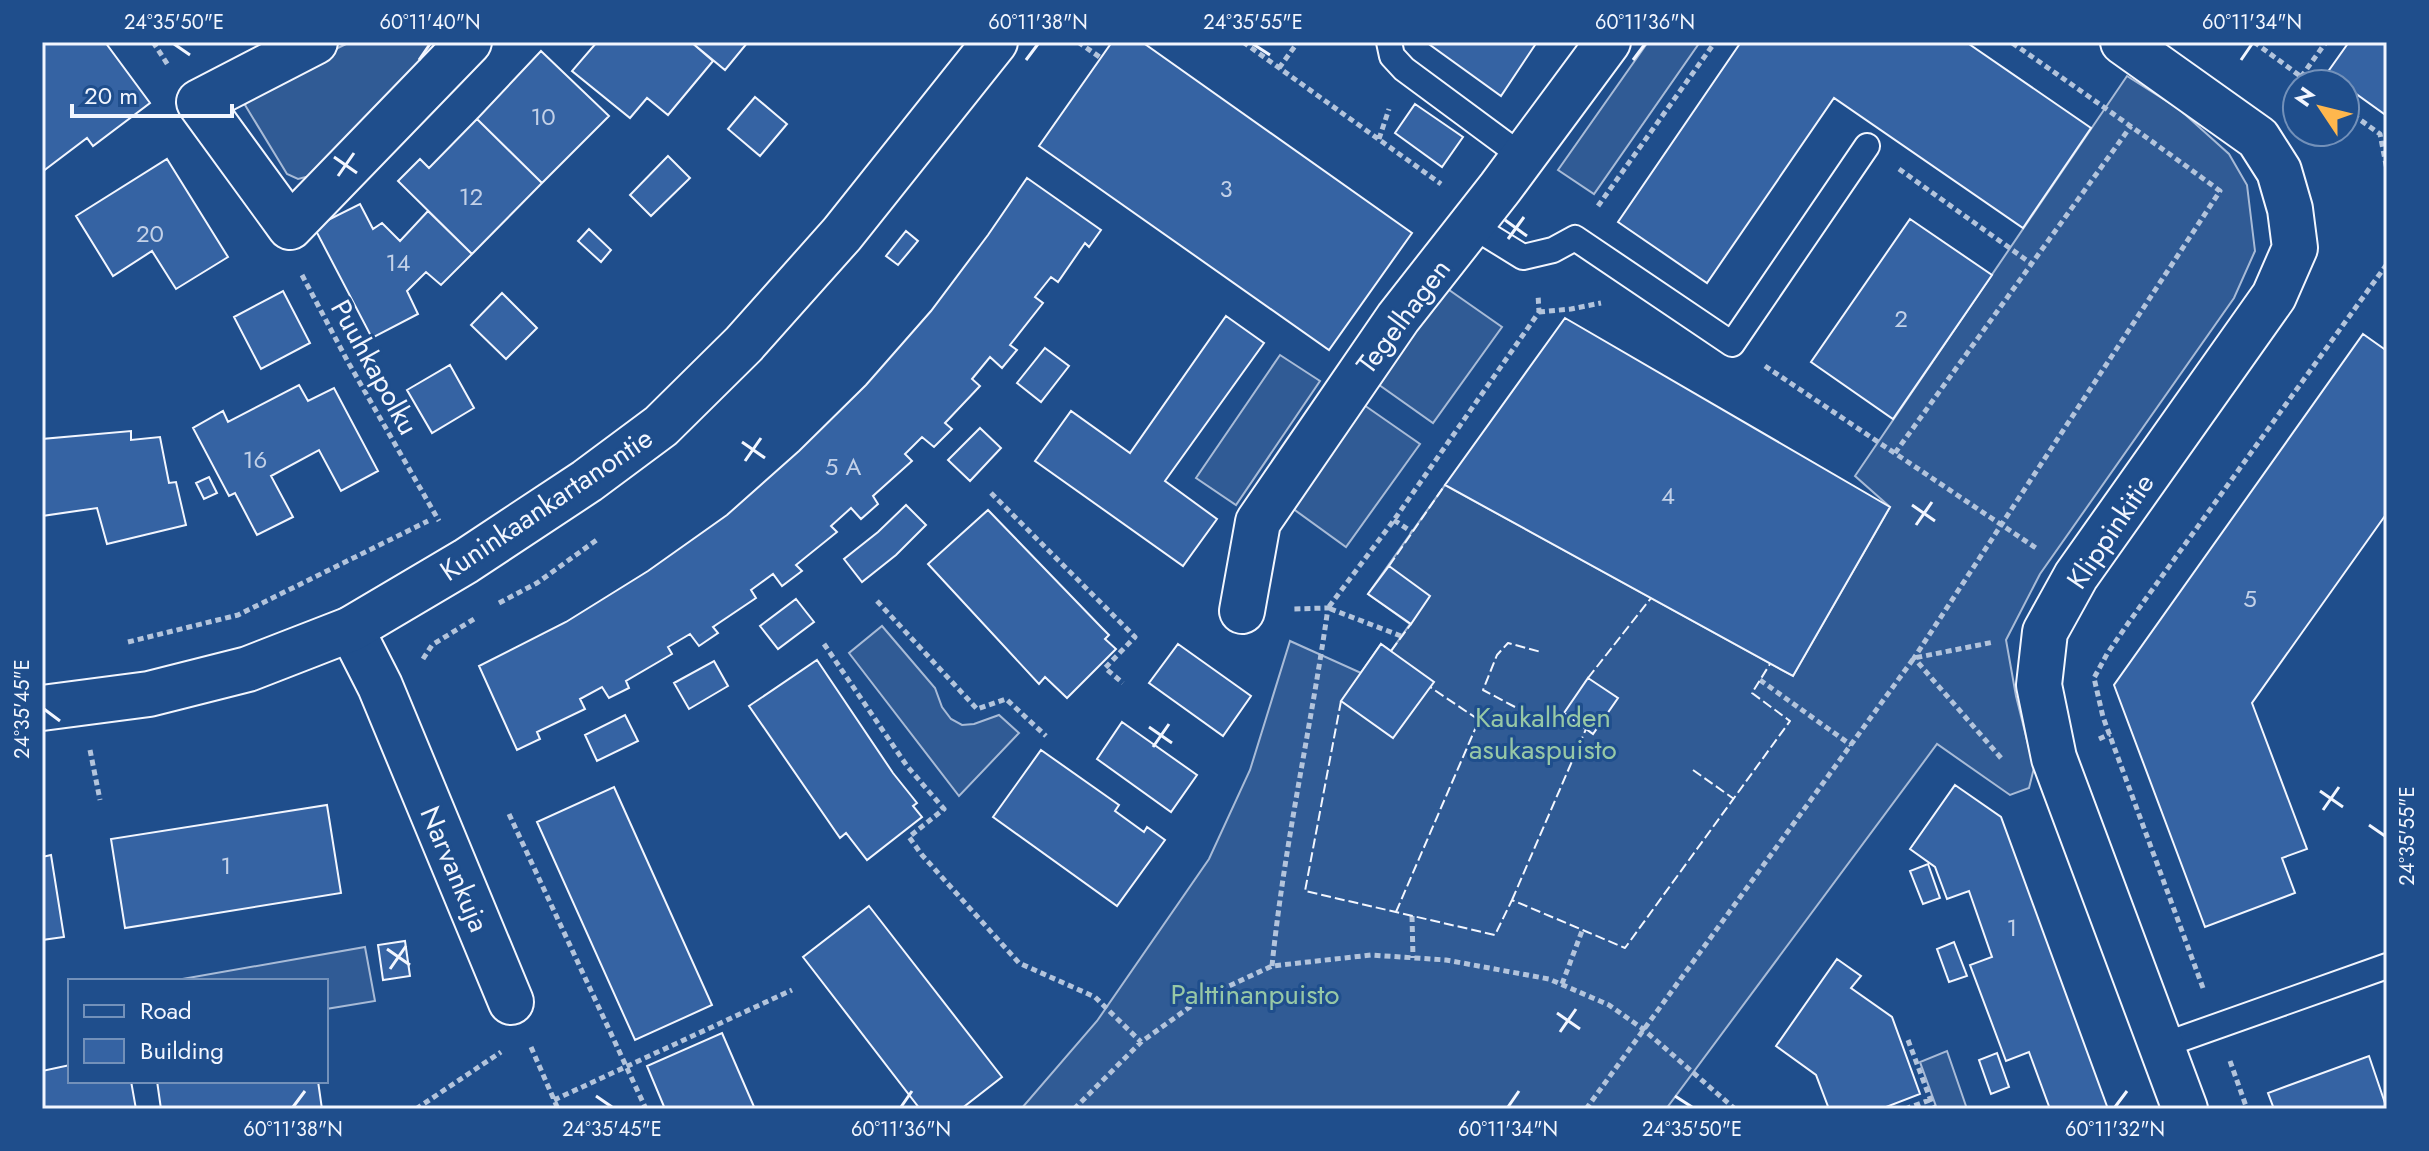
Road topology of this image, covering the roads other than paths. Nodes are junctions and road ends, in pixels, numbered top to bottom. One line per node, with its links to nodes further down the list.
1 (315, 42): 2 (street)
2 (469, 42)
3 (995, 42): 11 (street, Kuninkaankartanontie)
4 (1389, 42): 8 (lane)
5 (1608, 42): 8 (street, Tegelhagen)
6 (2123, 42): 15 (street, Klippinkitie)
7 (1867, 146): 9 (lane)
8 (1523, 157): 9 (street, Tegelhagen)
9 (1471, 225): 10 (street, Tegelhagen)
10 (1242, 611)
11 (351, 629): 12 (street, Kuninkaankartanontie); 14 (street, Narvankuja)
12 (42, 708)
13 (2387, 966): 15 (lane)
14 (518, 1019)
15 (2161, 1046): 16 (street, Klippinkitie)
16 (2185, 1109)

